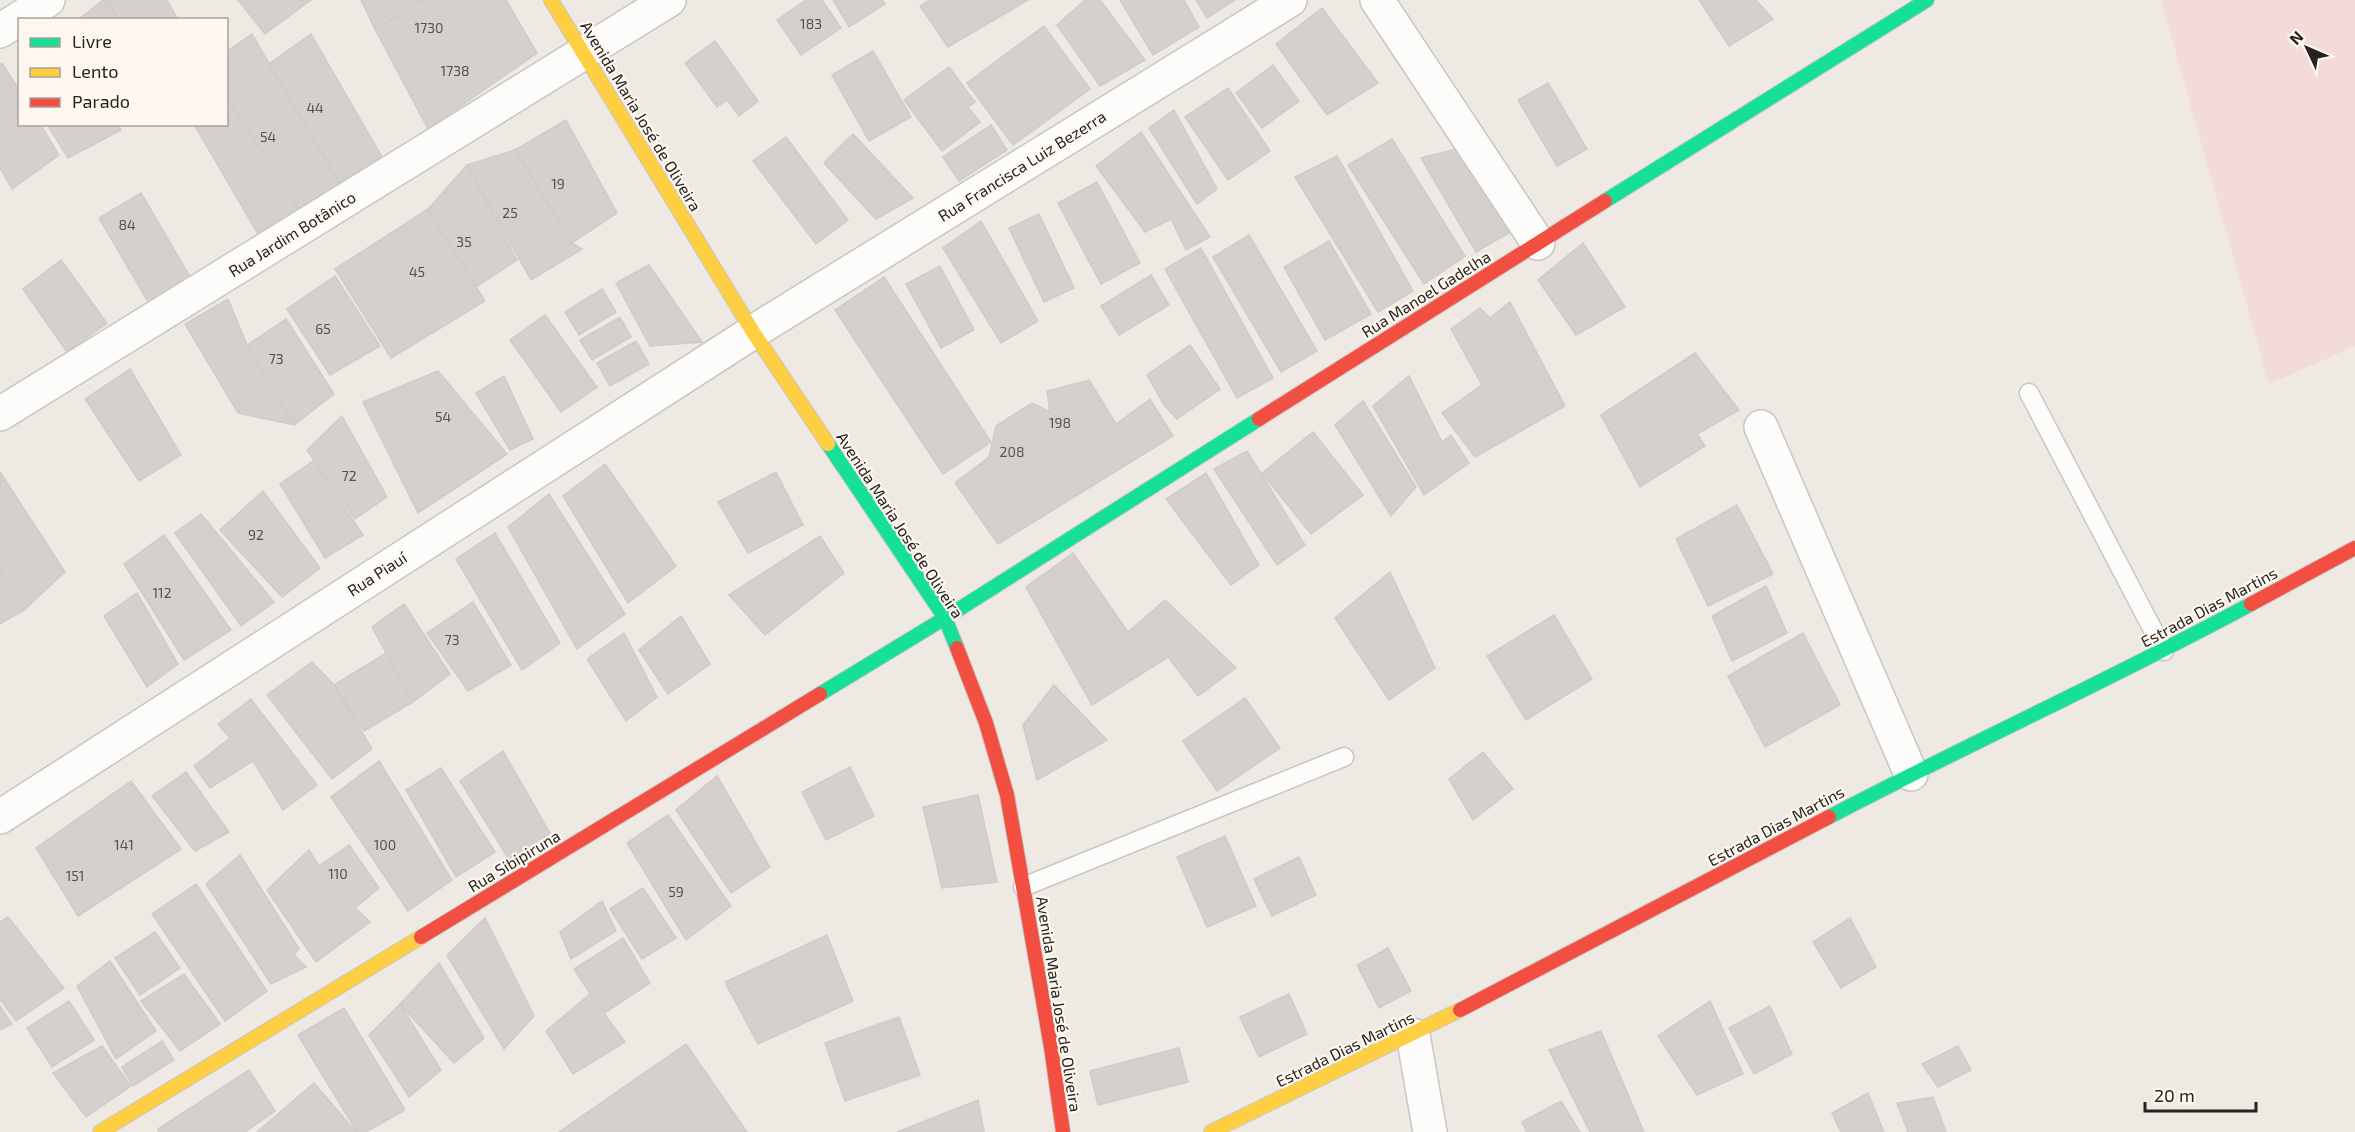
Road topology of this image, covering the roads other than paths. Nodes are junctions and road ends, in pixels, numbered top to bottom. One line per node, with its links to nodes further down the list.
1 (48, 0): 7 (street)
2 (551, 0): 10 (street, Avenida Maria José de Oliveira)
3 (669, 0): 10 (street, Rua Jardim Botânico)
4 (1290, 0): 12 (street, Rua Francisca Luiz Bezerra)
5 (1377, 0): 11 (street)
6 (1927, 0): 11 (street, Rua Manoel Gadelha)
7 (20, 18)
8 (18, 19): 9 (street)
9 (0, 31)
10 (583, 53): 12 (street, Avenida Maria José de Oliveira); 14 (street, Rua Jardim Botânico)
11 (1538, 243): 17 (street, Rua Manoel Gadelha)
12 (753, 332): 17 (street, Avenida Maria José de Oliveira); 21 (street, Rua Piauí)
13 (2029, 393): 18 (lane)
14 (0, 414)
15 (1761, 427): 20 (street)
16 (2355, 548): 18 (street, Estrada Dias Martins)
17 (945, 618): 22 (street, Avenida Maria José de Oliveira); 24 (street, Rua Sibipiruna)
18 (2164, 651): 20 (street, Estrada Dias Martins)
19 (1344, 757): 22 (lane)
20 (1911, 774): 23 (street, Estrada Dias Martins)
21 (0, 816)
22 (1023, 887): 25 (street, Avenida Maria José de Oliveira)
23 (1413, 1035): 26 (street, Estrada Dias Martins); 27 (street)
24 (100, 1132)
25 (1063, 1132)
26 (1211, 1132)
27 (1430, 1132)

